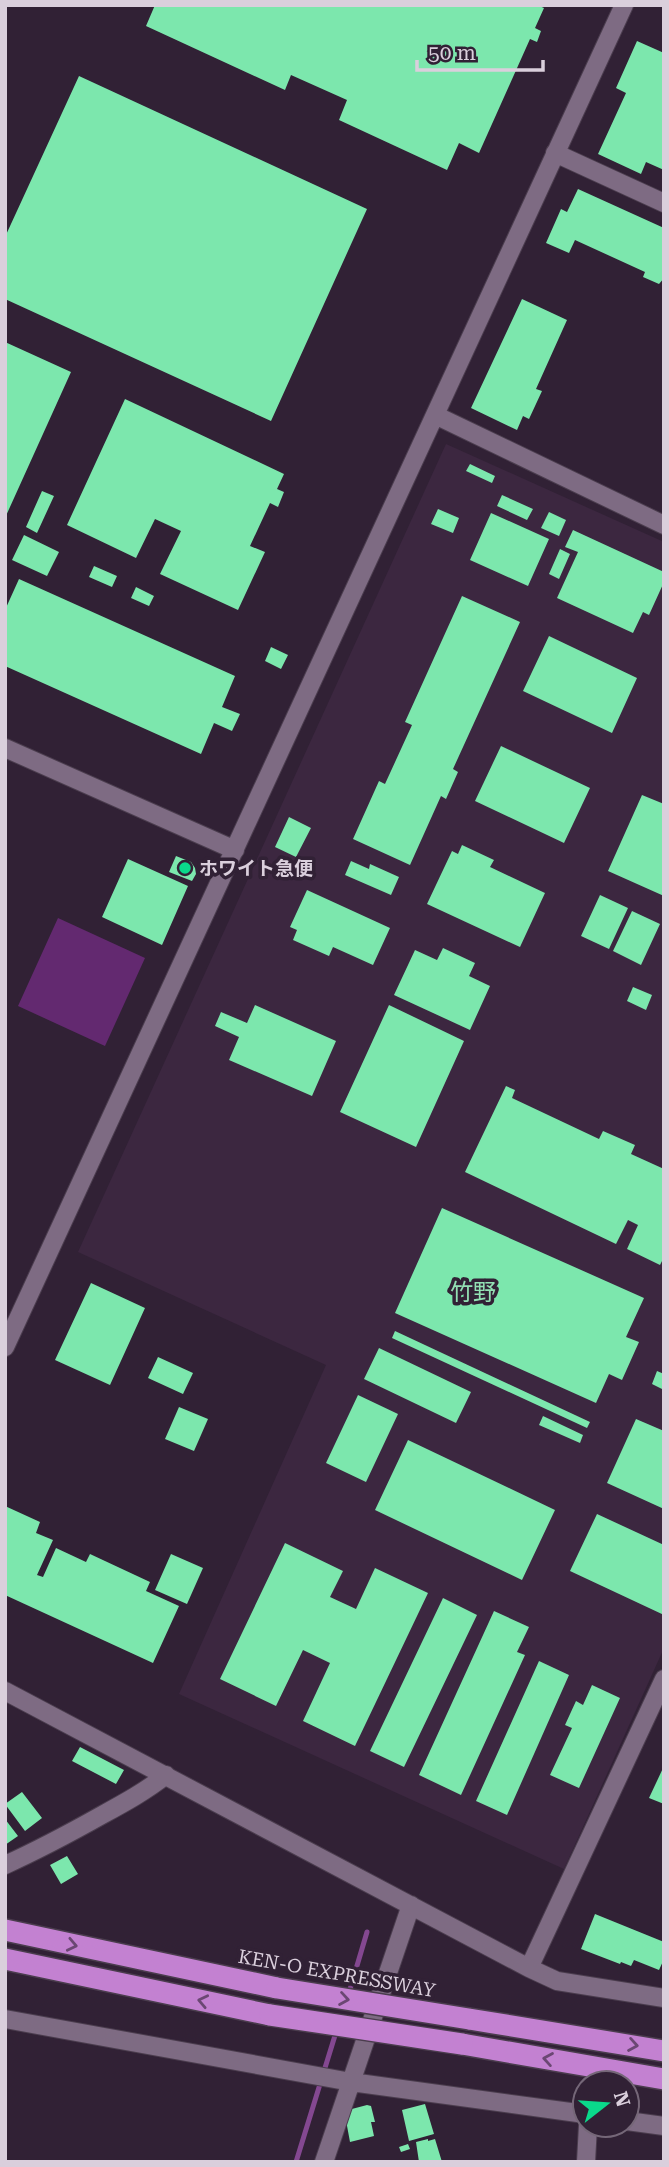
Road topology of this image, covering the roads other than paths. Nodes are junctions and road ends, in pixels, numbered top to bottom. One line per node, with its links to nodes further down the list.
1 (624, 5): 2 (street)
2 (555, 153): 3 (street); 4 (street)
3 (664, 203)
4 (435, 415): 5 (street); 7 (street)
5 (664, 525)
6 (5, 748): 7 (street)
7 (234, 850): 8 (street)
8 (5, 1347)
9 (664, 1679): 16 (street)
10 (5, 1691): 11 (street)
11 (166, 1775): 12 (street); 13 (street)
12 (5, 1865)
13 (411, 1905): 16 (street); 21 (street)
14 (5, 1930): 19 (highway, KEN-O EXPRESSWAY, one-way to 19, bridge)
15 (5, 1959): 20 (highway, one-way to 15, bridge)
16 (529, 1968): 17 (street)
17 (664, 1997)
18 (5, 2019): 21 (street)
19 (664, 2051)
20 (664, 2079)
21 (351, 2082): 22 (street); 26 (street)
22 (571, 2112)
23 (641, 2123): 24 (street)
24 (664, 2126)
25 (587, 2139): 27 (street)
26 (324, 2162)
27 (586, 2162)

